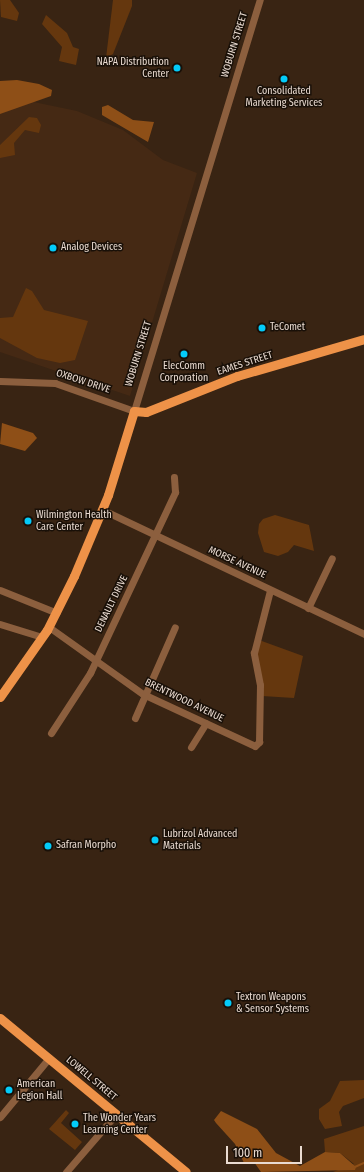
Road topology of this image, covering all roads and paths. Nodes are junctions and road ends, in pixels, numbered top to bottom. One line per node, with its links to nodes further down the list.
1 (260, 0): 4 (street, WOBURN STREET)
2 (364, 339): 4 (main road, EAMES STREET)
3 (0, 381): 4 (street, OXBOW DRIVE)
4 (134, 411): 6 (main road, WOBURN STREET)
5 (174, 477): 7 (street, DENAULT DRIVE)
6 (103, 510): 7 (street, MORSE AVENUE); 12 (main road, WOBURN STREET)
7 (155, 535): 10 (street, MORSE AVENUE); 18 (street, DENAULT DRIVE)
8 (332, 558): 11 (street)
9 (0, 590): 12 (street)
10 (270, 590): 11 (street, MORSE AVENUE); 22 (street, BRENTWOOD AVENUE)
11 (308, 608): 16 (street, MORSE AVENUE)
12 (57, 612): 14 (main road, WOBURN STREET)
13 (0, 624): 17 (street)
14 (49, 627): 17 (main road, WOBURN STREET); 18 (street, BRENTWOOD AVENUE)
15 (175, 627): 19 (street)
16 (364, 634)
17 (42, 637): 20 (main road, WOBURN STREET)
18 (96, 661): 19 (street, BRENTWOOD AVENUE); 23 (street, DENAULT DRIVE)
19 (144, 694): 21 (street); 22 (street, BRENTWOOD AVENUE)
20 (0, 697)
21 (135, 718)
22 (206, 723): 24 (street)
23 (51, 733)
24 (191, 747)
25 (0, 1018): 26 (main road, LOWELL STREET)
26 (49, 1058): 27 (main road, LOWELL STREET); 28 (street)
27 (116, 1114): 29 (street); 30 (main road, LOWELL STREET)
28 (0, 1117)
29 (66, 1172)
30 (186, 1172)

